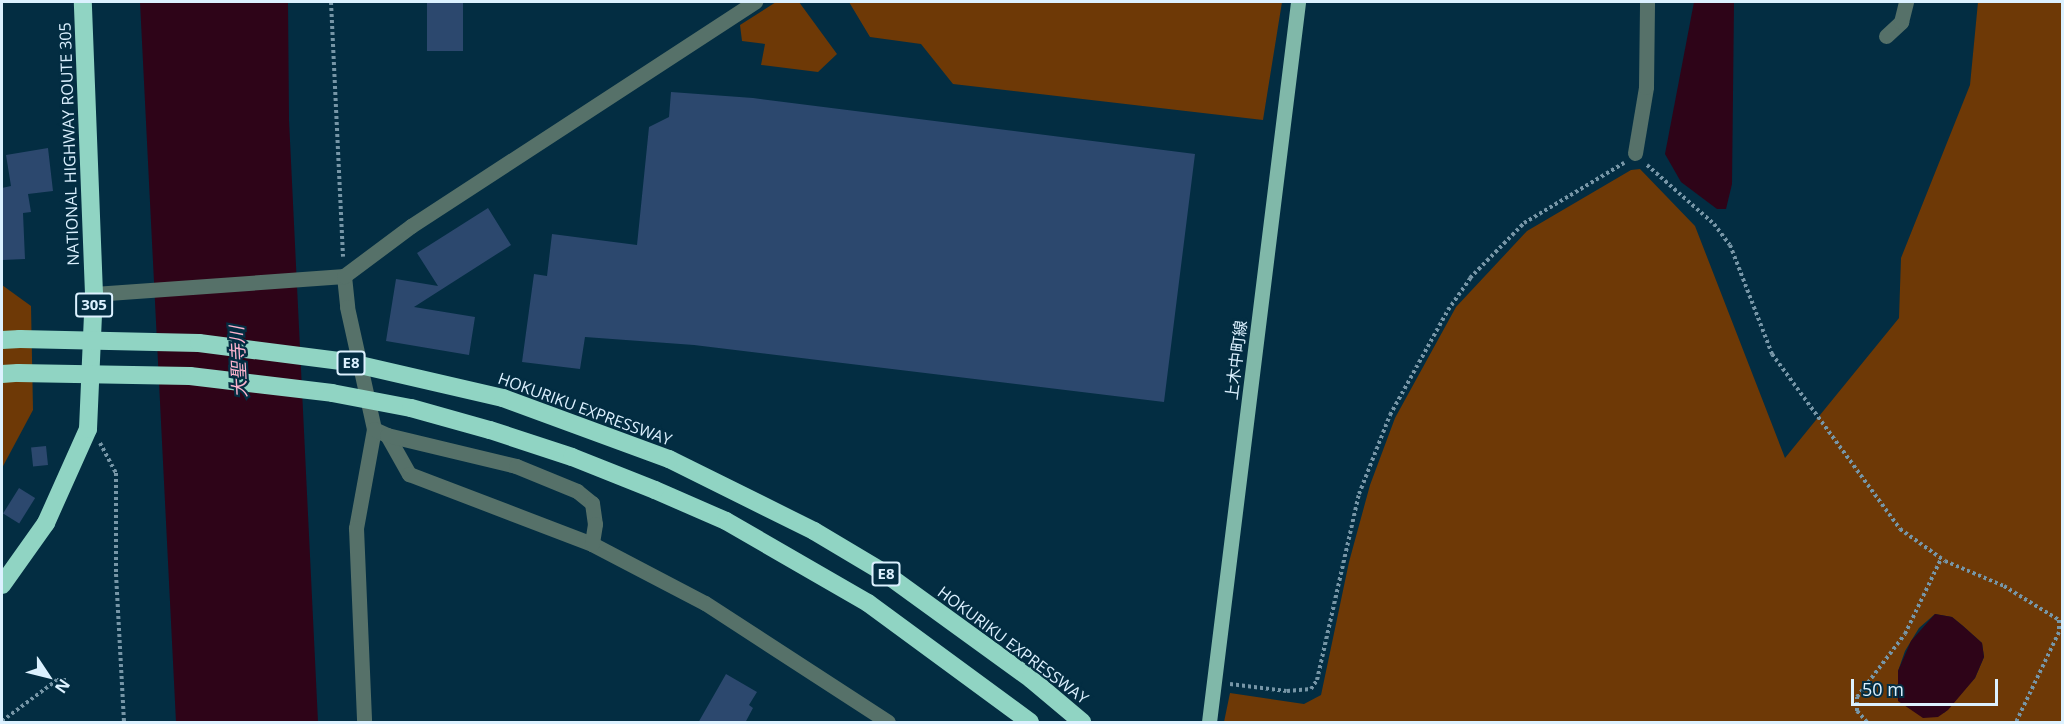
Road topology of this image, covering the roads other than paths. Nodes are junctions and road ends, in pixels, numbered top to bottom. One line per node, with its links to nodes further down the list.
1 (83, 2): 9 (highway, NATIONAL HIGHWAY ROUTE 305 / 305)
2 (755, 2): 8 (street)
3 (1298, 2): 19 (main road, 上木中町線)
4 (1647, 2): 7 (street)
5 (1906, 2): 6 (street)
6 (1886, 36)
7 (1635, 153)
8 (344, 276): 9 (street); 12 (street)
9 (94, 294): 14 (highway, NATIONAL HIGHWAY ROUTE 305 / 305)
10 (2, 340): 18 (highway, HOKURIKU EXPRESSWAY / E8, bridge)
11 (10, 373): 17 (highway, E8, bridge)
12 (381, 432): 13 (street); 13 (street); 15 (street)
13 (592, 544): 16 (street)
14 (2, 585)
15 (364, 723)
16 (888, 723)
17 (1030, 723)
18 (1082, 723)
19 (1209, 723)

